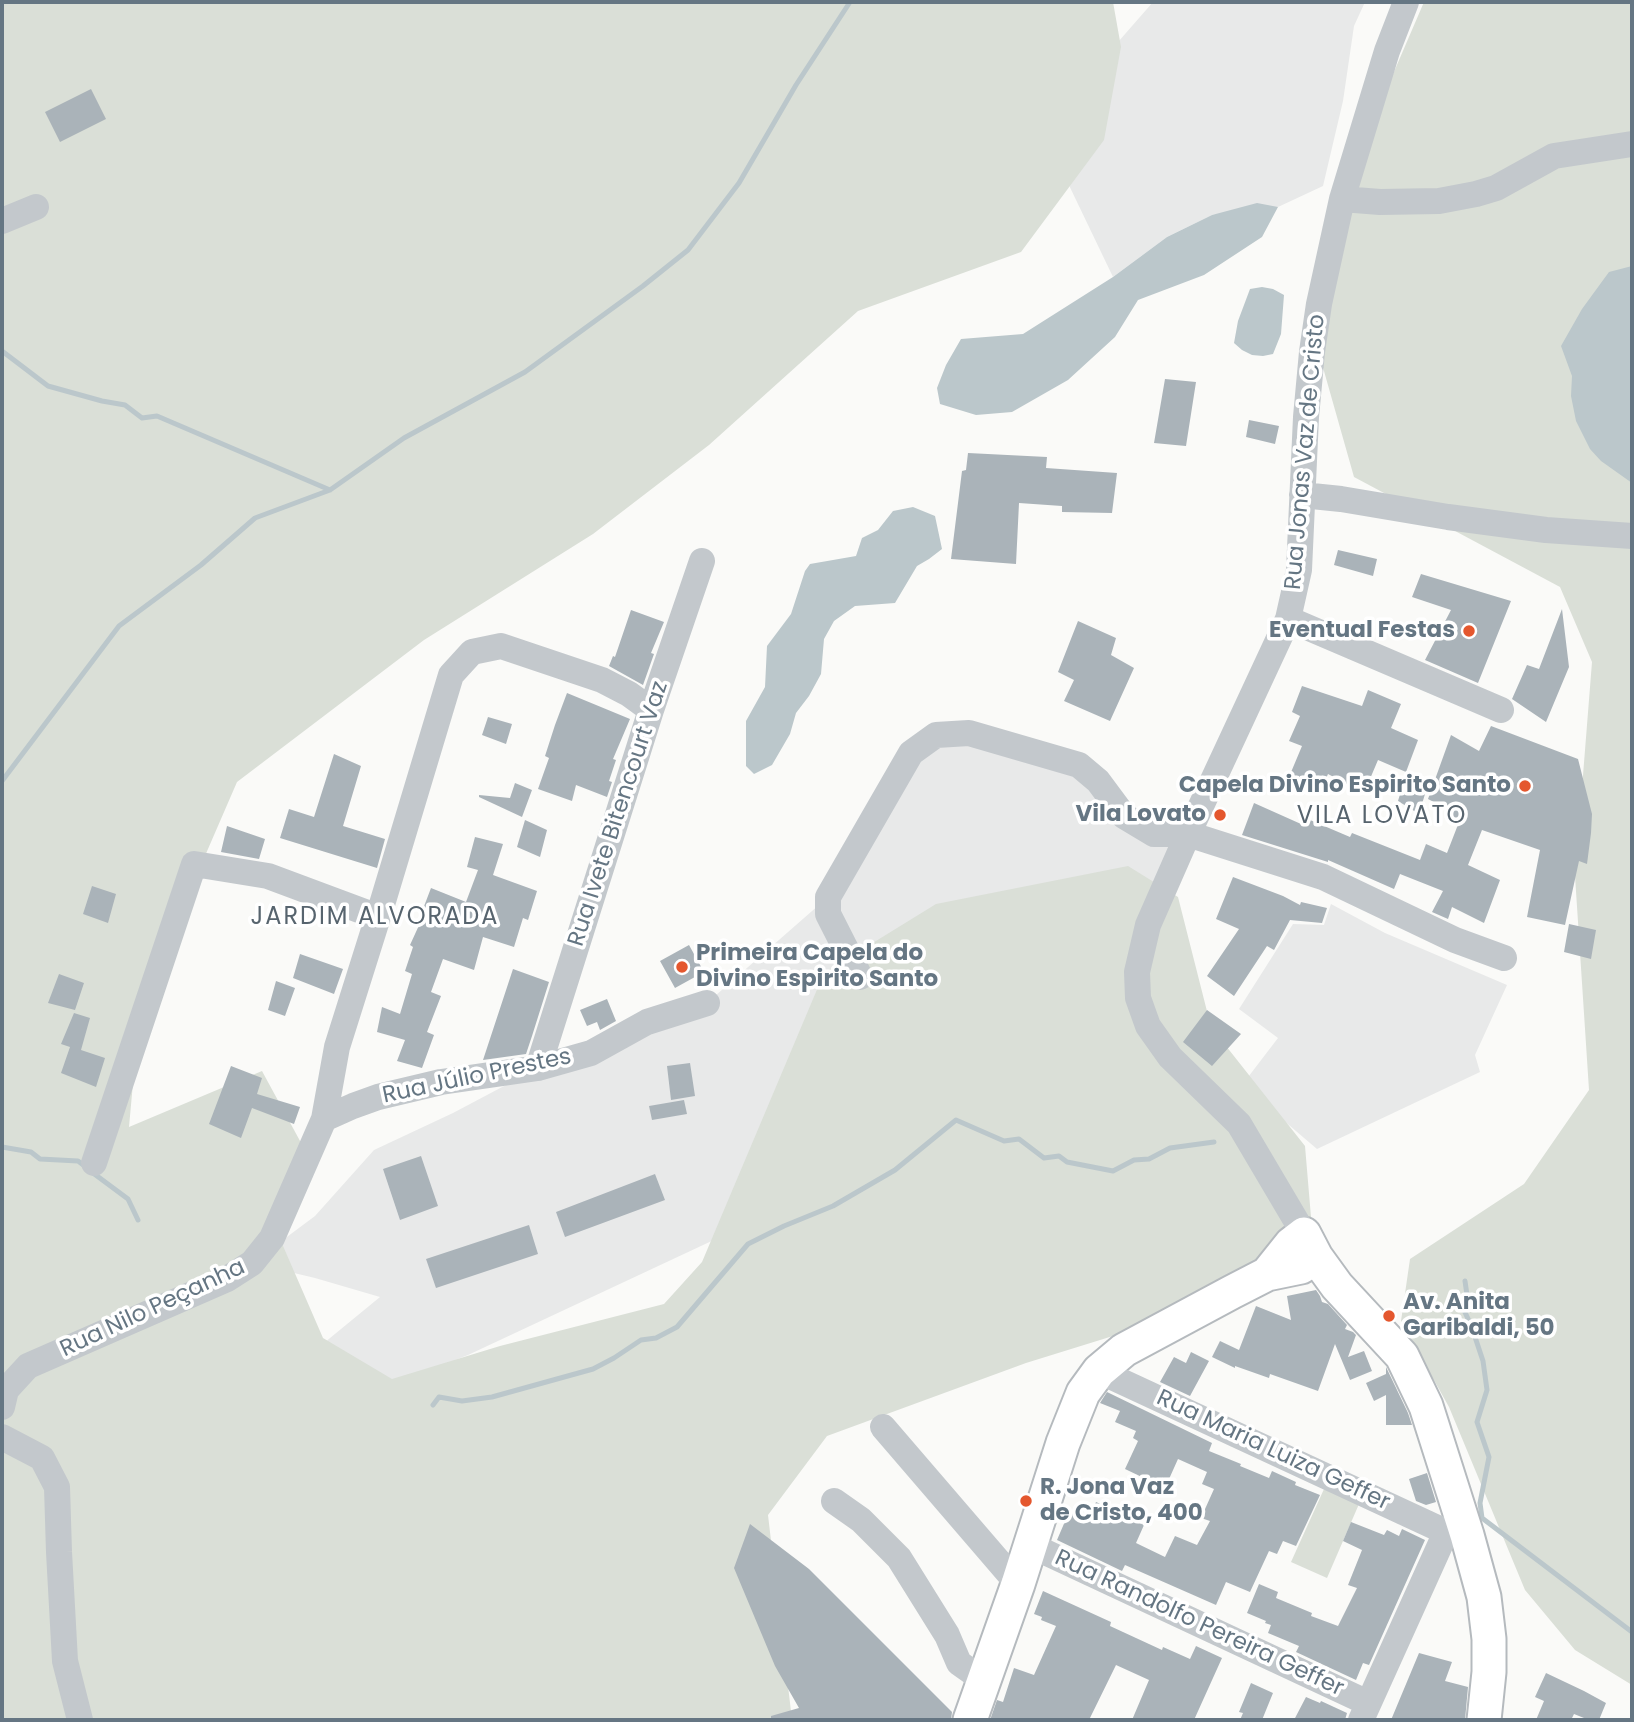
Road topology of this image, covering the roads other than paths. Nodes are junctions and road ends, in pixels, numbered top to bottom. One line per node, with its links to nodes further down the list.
1 (1406, 2): 3 (street, Rua Jonas Vaz de Cristo)
2 (1632, 144): 3 (street)
3 (1342, 199): 6 (street, Rua Jonas Vaz de Cristo)
4 (36, 207): 5 (street)
5 (2, 221)
6 (1302, 495): 7 (street); 9 (street, Rua Jonas Vaz de Cristo)
7 (1632, 536)
8 (702, 561): 10 (street, Rua Ivete Bitencourt Vaz)
9 (1288, 619): 11 (street); 12 (street, Rua Jonas Vaz de Cristo)
10 (651, 709): 13 (street, Rua Nilo Peçanha); 17 (street, Rua Ivete Bitencourt Vaz)
11 (1501, 710)
12 (1188, 834): 14 (street); 15 (street); 20 (street, Rua Jonas Vaz de Cristo)
13 (378, 917): 18 (street, Rua Nilo Peçanha); 19 (street)
14 (1504, 958)
15 (860, 978)
16 (707, 1003): 17 (street, Rua Júlio Prestes)
17 (538, 1068): 18 (street, Rua Júlio Prestes)
18 (324, 1119): 22 (street, Rua Nilo Peçanha)
19 (94, 1163)
20 (1310, 1245): 21 (main road); 26 (main road)
21 (1099, 1371): 26 (street, Rua Maria Luiza Geffer); 27 (main road)
22 (2, 1407)
23 (883, 1427): 28 (street)
24 (2, 1437): 31 (street)
25 (834, 1501): 29 (street)
26 (1457, 1533): 30 (street); 33 (main road)
27 (1030, 1545): 28 (main road); 30 (street, Rua Randolfo Pereira Geffer)
28 (1018, 1584): 29 (main road)
29 (984, 1681): 32 (main road)
30 (1364, 1712)
31 (80, 1720)
32 (970, 1720)
33 (1484, 1720)

